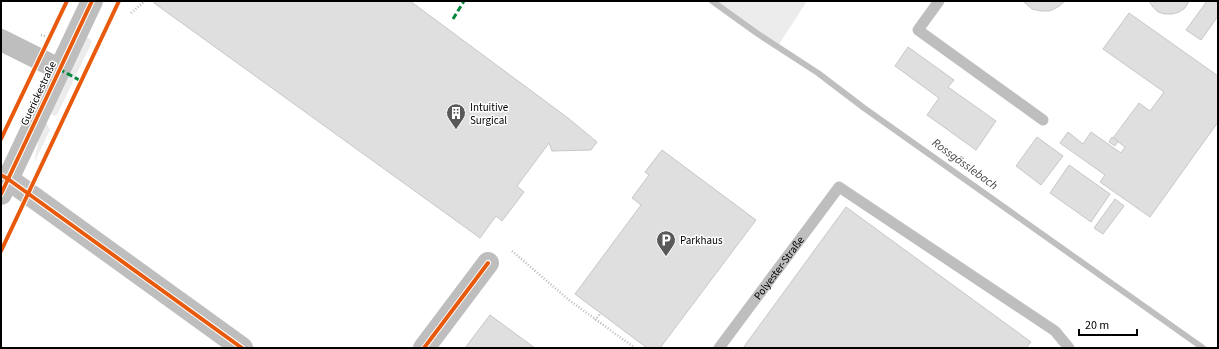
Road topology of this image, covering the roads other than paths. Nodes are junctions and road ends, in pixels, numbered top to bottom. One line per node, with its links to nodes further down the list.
1 (92, 1): 4 (street, Guerickestraße)
2 (939, 1): 5 (lane)
3 (1, 40): 4 (street)
4 (59, 69): 6 (street, Guerickestraße)
5 (1043, 120)
6 (5, 186): 8 (street)
7 (488, 263): 9 (street)
8 (242, 348)
9 (424, 348)
10 (719, 348): 11 (lane, Polyester-Straße)
11 (1069, 348)

